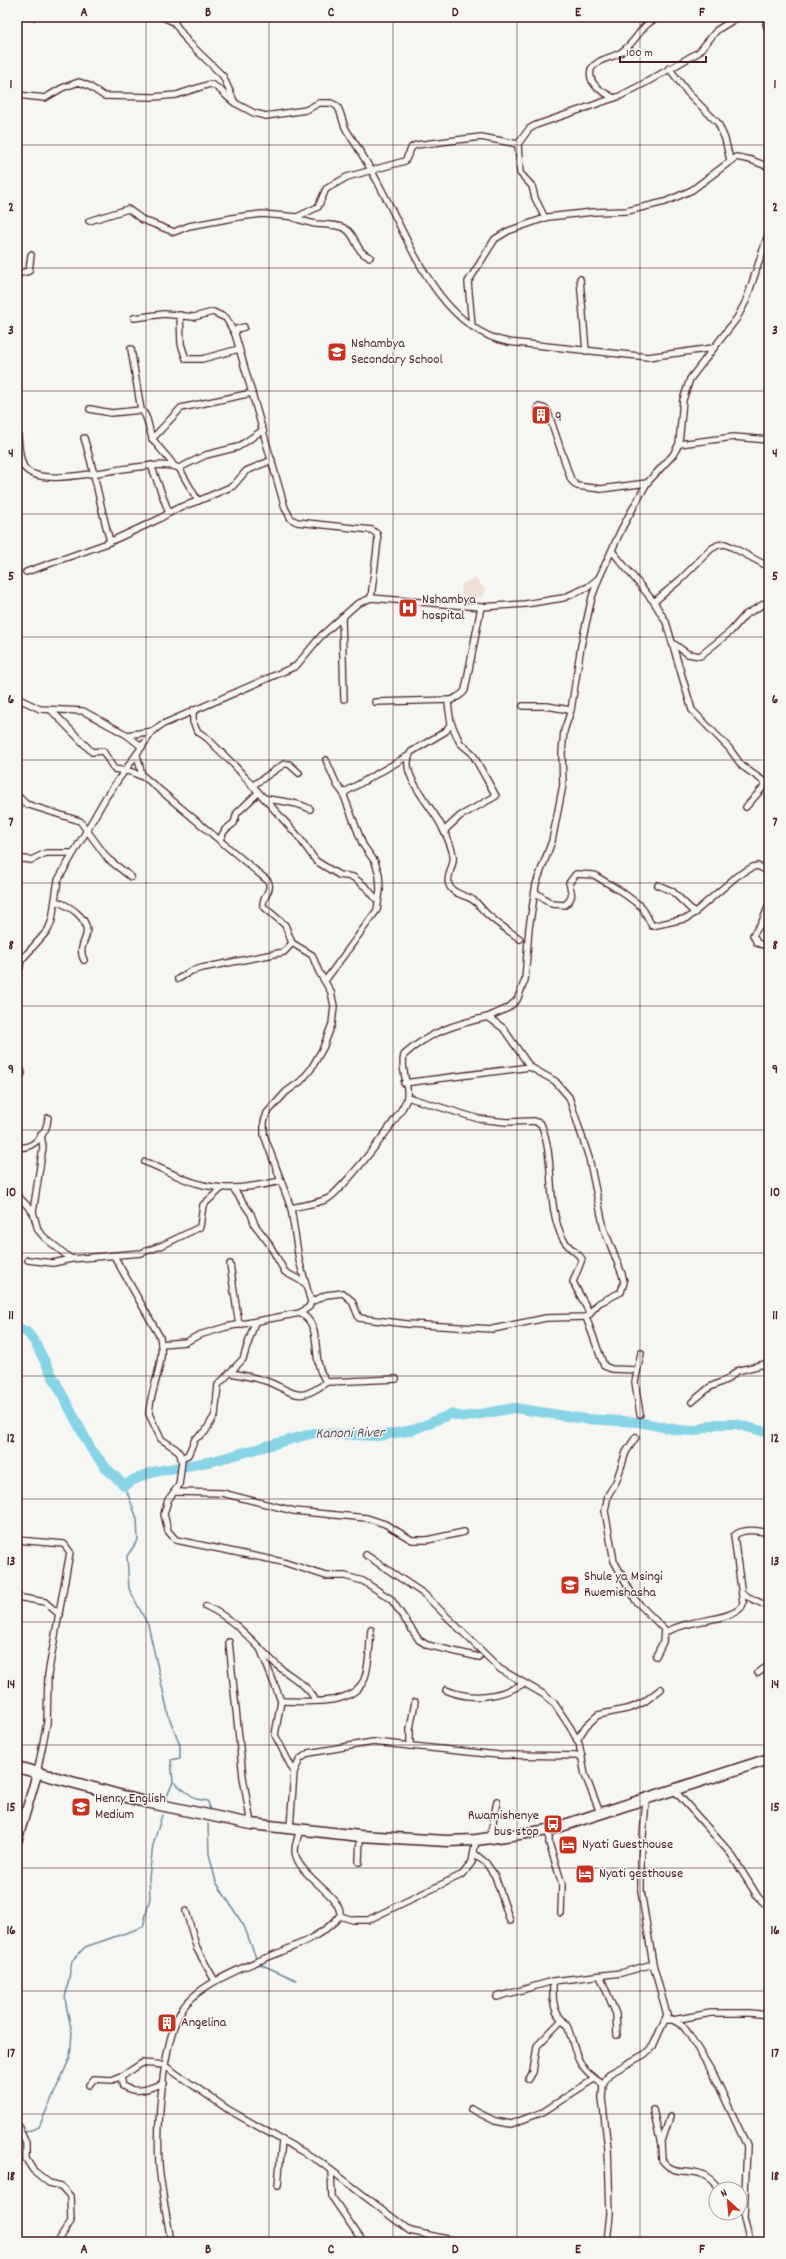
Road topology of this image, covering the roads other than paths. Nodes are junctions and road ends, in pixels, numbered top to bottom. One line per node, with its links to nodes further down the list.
1 (134, 17): 2 (street)
2 (143, 17)
3 (163, 17): 11 (street)
4 (659, 17): 10 (street)
5 (738, 17): 8 (street)
6 (768, 17): 7 (street)
7 (769, 32)
8 (669, 68): 10 (street); 13 (street)
9 (17, 94): 11 (street)
10 (614, 98): 12 (street)
11 (235, 103): 15 (street)
12 (518, 144): 15 (street); 17 (street)
13 (730, 160): 14 (street); 17 (street)
14 (769, 167)
15 (370, 172): 16 (street); 26 (street)
16 (292, 217): 18 (street); 21 (street)
17 (545, 218): 26 (street)
18 (89, 221)
19 (769, 232): 29 (street)
20 (31, 255): 22 (street)
21 (370, 257)
22 (17, 274)
23 (580, 279): 32 (street)
24 (180, 315): 25 (street); 28 (street); 31 (street)
25 (134, 318)
26 (472, 325): 32 (street)
27 (244, 327): 28 (street)
28 (235, 334): 31 (street)
29 (713, 348): 32 (street); 42 (street)
30 (131, 349): 36 (street)
31 (239, 350): 33 (street)
32 (586, 351)
33 (252, 393): 38 (street); 40 (street)
34 (538, 407): 48 (street)
35 (90, 409): 36 (street)
36 (141, 410): 40 (street)
37 (17, 428): 44 (street)
38 (263, 430): 43 (street); 46 (street)
39 (84, 438): 47 (street)
40 (152, 438): 46 (street)
41 (769, 440): 42 (street)
42 (679, 444): 48 (street)
43 (272, 460): 49 (street); 56 (street)
44 (19, 461): 47 (street)
45 (151, 465): 46 (street); 47 (street); 50 (street)
46 (176, 467): 49 (street)
47 (93, 474): 51 (street)
48 (647, 484): 52 (street)
49 (198, 501): 50 (street)
50 (169, 513): 51 (street)
51 (110, 541): 54 (street)
52 (612, 551): 55 (street); 58 (street)
53 (769, 567): 58 (street)
54 (26, 572)
55 (599, 578): 59 (street); 69 (street)
56 (371, 598): 59 (street); 60 (street)
57 (769, 601): 61 (street)
58 (654, 602): 61 (street)
59 (481, 606): 63 (street)
60 (342, 617): 62 (street); 68 (street)
61 (674, 644): 80 (street)
62 (344, 699)
63 (450, 700): 65 (street); 70 (street)
64 (18, 702): 67 (street)
65 (376, 702)
66 (523, 706): 69 (street)
67 (52, 710): 72 (street); 77 (street)
68 (193, 710): 71 (street); 81 (street)
69 (570, 710): 96 (street)
70 (451, 723): 75 (street); 89 (street)
71 (153, 731): 72 (street); 73 (street)
72 (127, 735): 73 (street)
73 (142, 747): 74 (street)
74 (137, 755): 77 (street); 79 (street)
75 (408, 756): 83 (street); 89 (street)
76 (326, 760): 83 (street)
77 (124, 770): 79 (street); 88 (street)
78 (299, 773): 81 (street)
79 (145, 778): 90 (street)
80 (768, 784): 86 (street)
81 (252, 786): 82 (street)
82 (258, 793): 85 (street); 90 (street)
83 (344, 794): 98 (street)
84 (17, 795): 88 (street)
85 (264, 798): 87 (street); 98 (street)
86 (746, 807)
87 (310, 809)
88 (86, 830): 91 (street); 94 (street)
89 (444, 831): 101 (street)
90 (220, 839): 102 (street)
91 (73, 853): 92 (street); 97 (street)
92 (17, 858)
93 (769, 872): 100 (street)
94 (131, 877)
95 (658, 885): 100 (street)
96 (535, 892): 100 (street); 109 (street)
97 (55, 900): 104 (street); 105 (street)
98 (378, 900): 108 (street)
99 (769, 905): 103 (street)
100 (695, 913)
101 (520, 939)
102 (292, 942): 106 (street); 108 (street)
103 (769, 947)
104 (84, 960)
105 (19, 963): 107 (street)
106 (178, 979)
107 (17, 981)
108 (325, 981): 119 (street)
109 (488, 1017): 111 (street); 112 (street)
110 (17, 1058): 113 (street)
111 (530, 1067): 112 (street); 132 (street)
112 (404, 1083): 114 (street)
113 (17, 1084)
114 (407, 1096): 123 (street); 132 (street)
115 (48, 1118): 116 (street)
116 (41, 1135): 117 (street); 124 (street)
117 (17, 1147)
118 (145, 1162): 120 (street)
119 (281, 1181): 121 (street); 123 (street)
120 (222, 1188): 121 (street); 125 (street)
121 (233, 1188): 129 (street)
122 (17, 1195): 124 (street)
123 (291, 1208): 129 (street)
124 (33, 1212): 126 (street)
125 (114, 1256): 126 (street); 135 (street)
126 (71, 1259): 127 (street)
127 (28, 1260)
128 (230, 1264): 134 (street)
129 (305, 1283): 130 (street)
130 (311, 1302): 131 (street); 132 (street)
131 (300, 1313): 133 (street); 141 (street)
132 (588, 1315): 138 (street)
133 (255, 1322): 134 (street); 139 (street)
134 (239, 1325): 135 (street)
135 (162, 1344): 145 (street)
136 (641, 1353): 138 (street)
137 (769, 1363): 142 (street)
138 (637, 1370): 143 (street)
139 (232, 1373): 141 (street); 145 (street)
140 (396, 1379): 141 (street)
141 (327, 1382)
142 (692, 1402)
143 (640, 1414)
144 (636, 1437): 157 (street)
145 (181, 1458): 146 (street)
146 (175, 1492): 147 (street); 161 (street)
147 (464, 1532)
148 (769, 1534): 151 (street)
149 (17, 1540): 155 (street)
150 (366, 1555): 164 (street)
151 (742, 1594): 154 (street); 157 (street)
152 (17, 1597): 155 (street)
153 (206, 1606): 159 (street)
154 (769, 1607)
155 (60, 1615): 176 (street)
156 (371, 1630): 167 (street)
157 (664, 1632): 160 (street)
158 (229, 1642): 181 (street)
159 (260, 1648): 167 (street); 168 (street)
160 (656, 1656)
161 (479, 1657)
162 (769, 1665): 163 (street)
163 (758, 1673)
164 (524, 1684): 166 (street); 170 (street)
165 (661, 1689): 170 (street)
166 (446, 1690)
167 (315, 1700): 168 (street)
168 (281, 1702): 175 (street)
169 (415, 1702): 171 (street)
170 (577, 1740): 172 (street)
171 (410, 1746): 172 (street); 175 (street)
172 (582, 1756): 180 (street)
173 (769, 1759): 177 (highway)
174 (17, 1767): 176 (highway)
175 (294, 1772): 182 (street)
176 (37, 1774): 181 (highway); 187 (street)
177 (675, 1791): 178 (highway); 190 (street)
178 (646, 1800): 180 (highway); 195 (street)
179 (497, 1801): 185 (street)
180 (601, 1815): 183 (highway)
181 (251, 1824): 182 (highway)
182 (295, 1829): 184 (highway); 193 (street)
183 (549, 1830): 185 (highway); 192 (street)
184 (360, 1836): 186 (highway); 189 (street)
185 (490, 1838): 186 (highway)
186 (476, 1840): 188 (street)
187 (17, 1842)
188 (474, 1853): 193 (street); 194 (street)
189 (359, 1862)
190 (769, 1908)
191 (186, 1911): 197 (street)
192 (561, 1913)
193 (340, 1916): 197 (street)
194 (510, 1921)
195 (653, 1964): 196 (street); 202 (street)
196 (600, 1976): 198 (street); 203 (street)
197 (215, 1981): 204 (street)
198 (553, 1981): 199 (street); 201 (street)
199 (497, 1996)
200 (769, 2015): 202 (street)
201 (562, 2020): 206 (street); 207 (street)
202 (670, 2020): 209 (street); 225 (street)
203 (617, 2035)
204 (165, 2065): 205 (street); 208 (street); 215 (street)
205 (121, 2077): 208 (street); 210 (street)
206 (594, 2078): 209 (street); 211 (street)
207 (529, 2079)
208 (164, 2083): 221 (street)
209 (603, 2084): 224 (street)
210 (89, 2085)
211 (471, 2109)
212 (653, 2110): 216 (street)
213 (670, 2117): 216 (street)
214 (17, 2124): 220 (street)
215 (282, 2140): 217 (street); 219 (street)
216 (661, 2144): 218 (street)
217 (331, 2171): 222 (street); 223 (street)
218 (712, 2181)
219 (278, 2185)
220 (58, 2242)
221 (171, 2242)
222 (363, 2242)
223 (461, 2242)
224 (607, 2242)
225 (750, 2242)

